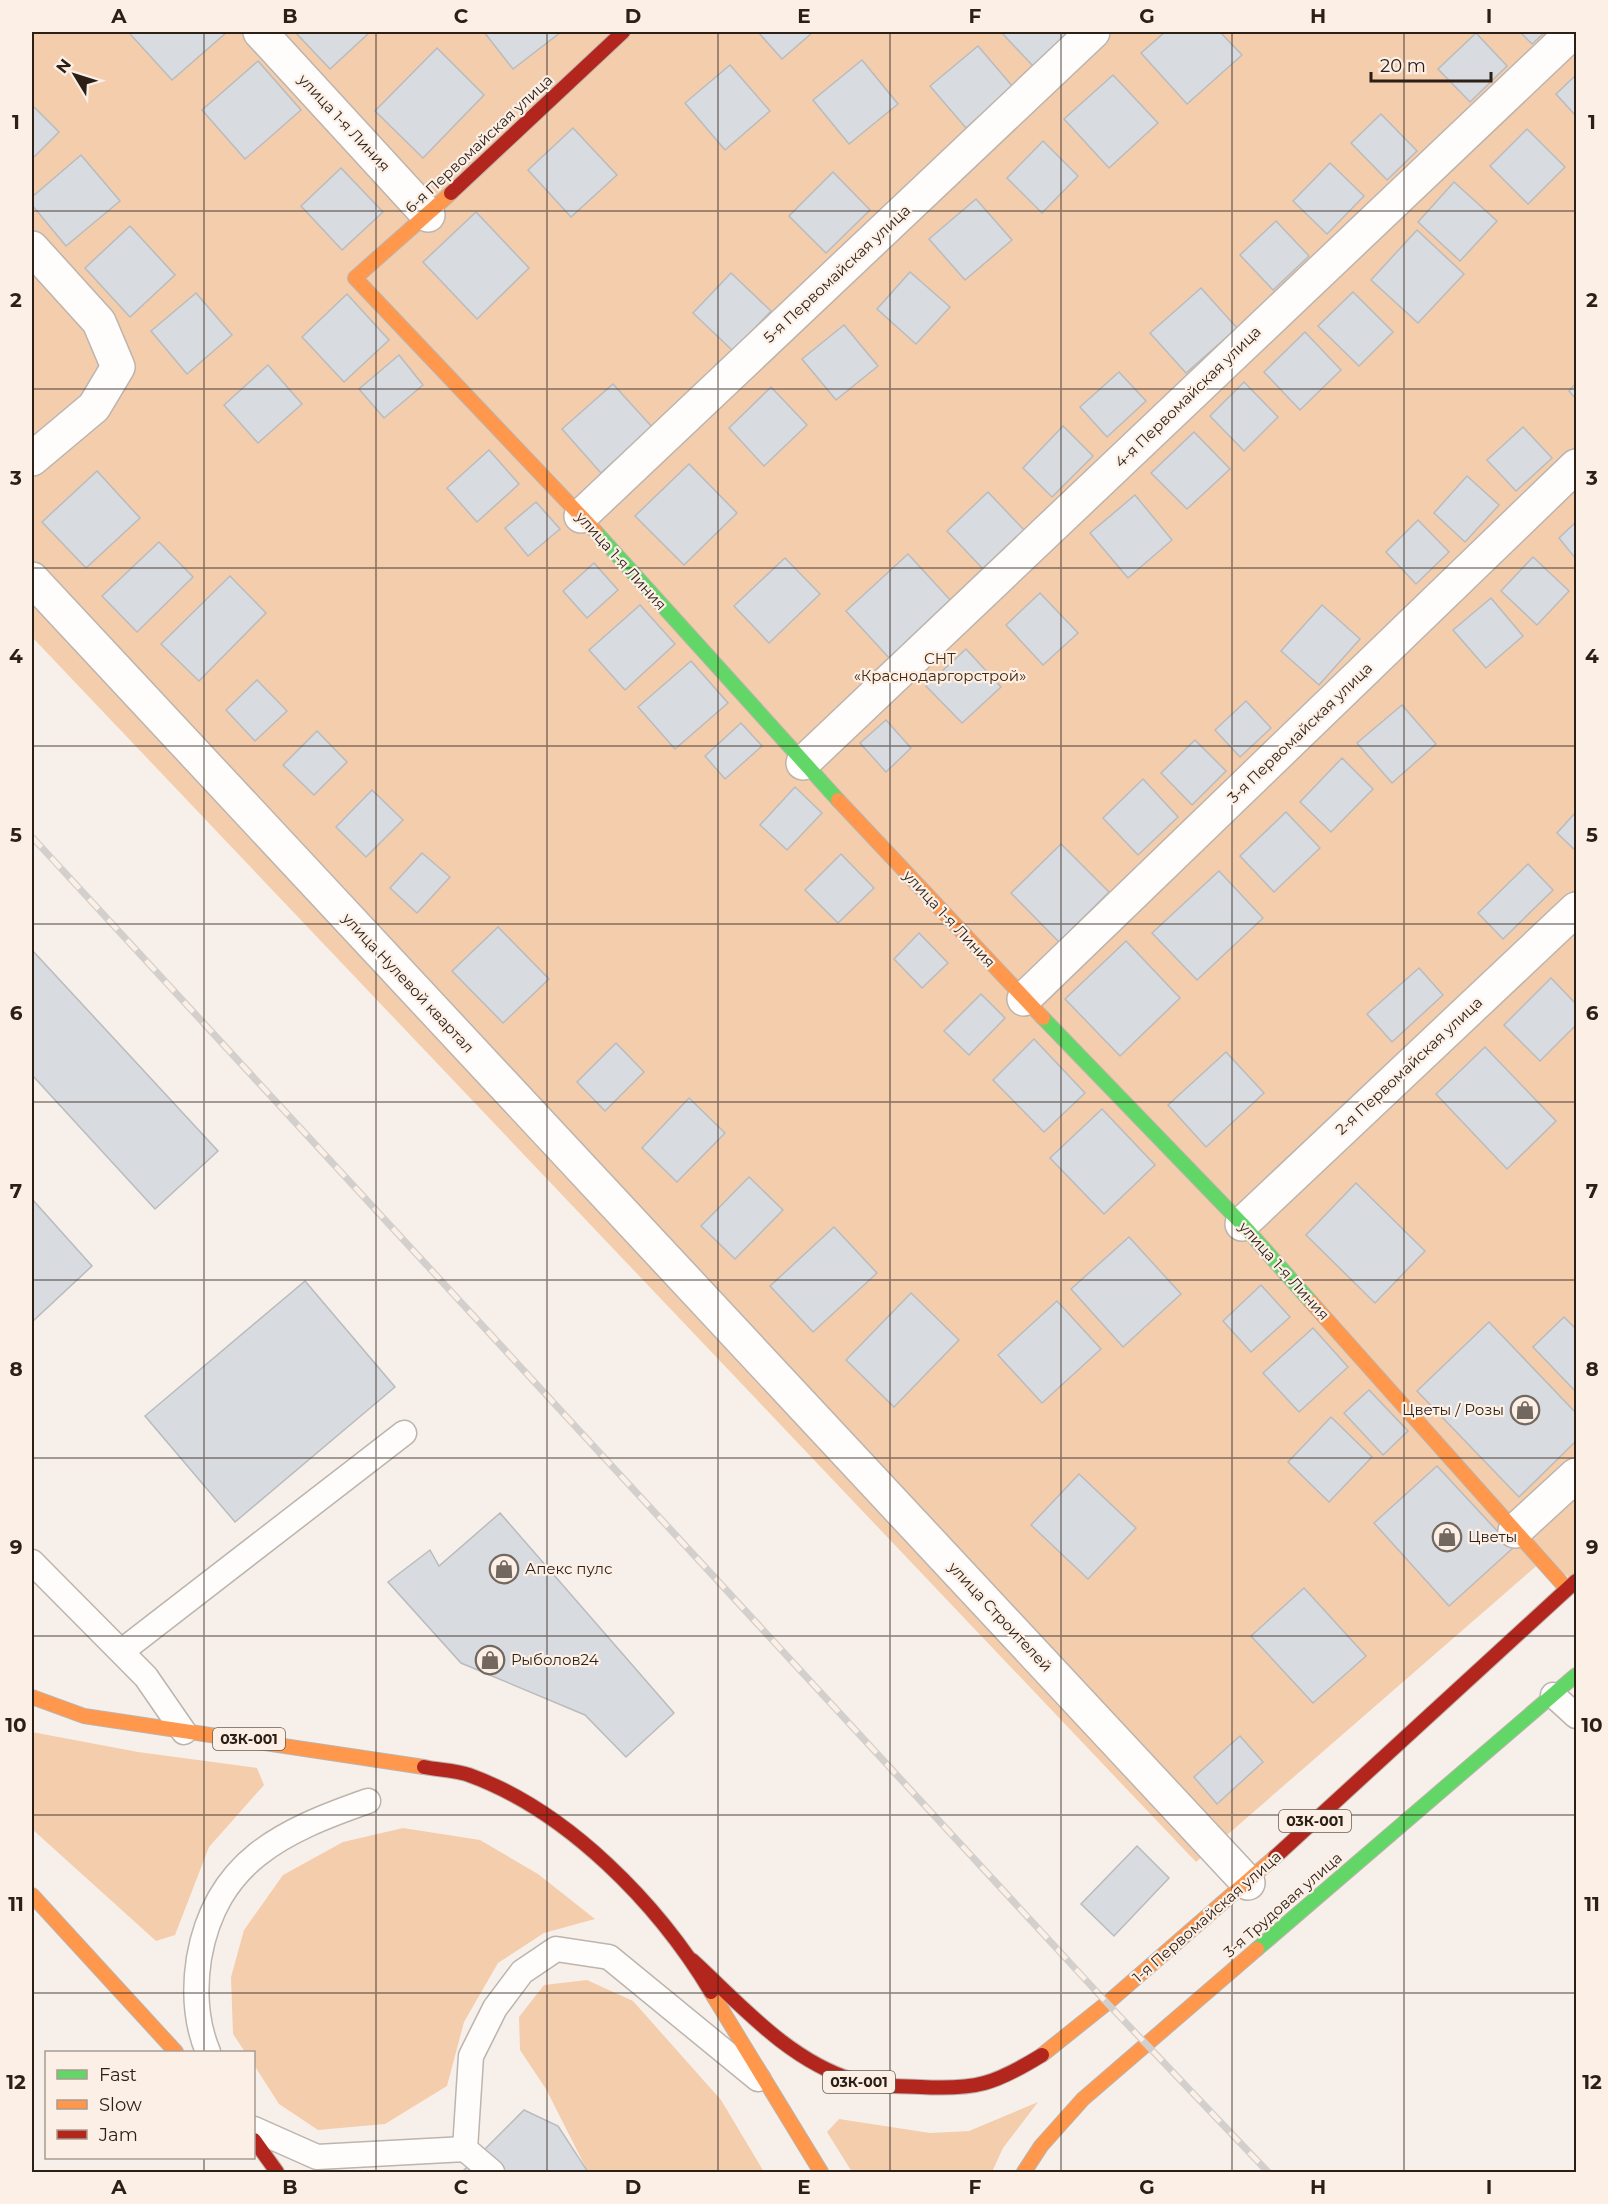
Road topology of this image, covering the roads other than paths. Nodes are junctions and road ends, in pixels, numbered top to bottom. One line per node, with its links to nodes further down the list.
1 (260, 32): 5 (street, улица 1-я Линия)
2 (623, 32): 5 (main road, 6-я Первомайская улица)
3 (1093, 32): 10 (street, 5-я Первомайская улица)
4 (1573, 32): 12 (street, 4-я Первомайская улица)
5 (428, 215): 7 (main road, 6-я Первомайская улица)
6 (32, 248): 8 (street)
7 (355, 278): 10 (main road, улица 1-я Линия)
8 (32, 459)
9 (1576, 466): 14 (street, 3-я Первомайская улица)
10 (581, 516): 12 (main road, улица 1-я Линия)
11 (32, 579): 16 (street, улица Нулевой квартал)
12 (803, 763): 14 (main road, улица 1-я Линия)
13 (1576, 909): 15 (street, 2-я Первомайская улица)
14 (1024, 999): 15 (main road, улица 1-я Линия)
15 (1242, 1224): 19 (main road, улица 1-я Линия)
16 (785, 1387): 29 (street, улица Строителей)
17 (404, 1433): 22 (lane)
18 (1576, 1475): 19 (street)
19 (1515, 1531): 21 (main road, улица 1-я Линия)
20 (32, 1562): 22 (lane)
21 (1572, 1585): 29 (main road, 1-я Первомайская улица / 03К-001)
22 (122, 1651): 27 (lane)
23 (1576, 1675): 24 (main road, 3-я Трудовая улица)
24 (1553, 1695): 26 (lane); 41 (main road, 3-я Трудовая улица)
25 (32, 1697): 27 (main road, 03К-001)
26 (1576, 1716)
27 (184, 1732): 31 (main road, 03К-001)
28 (368, 1801): 33 (lane)
29 (1248, 1883): 31 (main road, 1-я Первомайская улица / 03К-001)
30 (32, 1895): 32 (main road)
31 (692, 1960): 34 (main road, 03К-001)
32 (175, 2051)
33 (208, 2051)
34 (772, 2091): 37 (lane); 40 (main road, 03К-001)
35 (255, 2129): 37 (lane)
36 (255, 2141): 38 (main road)
37 (465, 2149): 39 (lane)
38 (277, 2172)
39 (492, 2172)
40 (821, 2172)
41 (1024, 2172)

